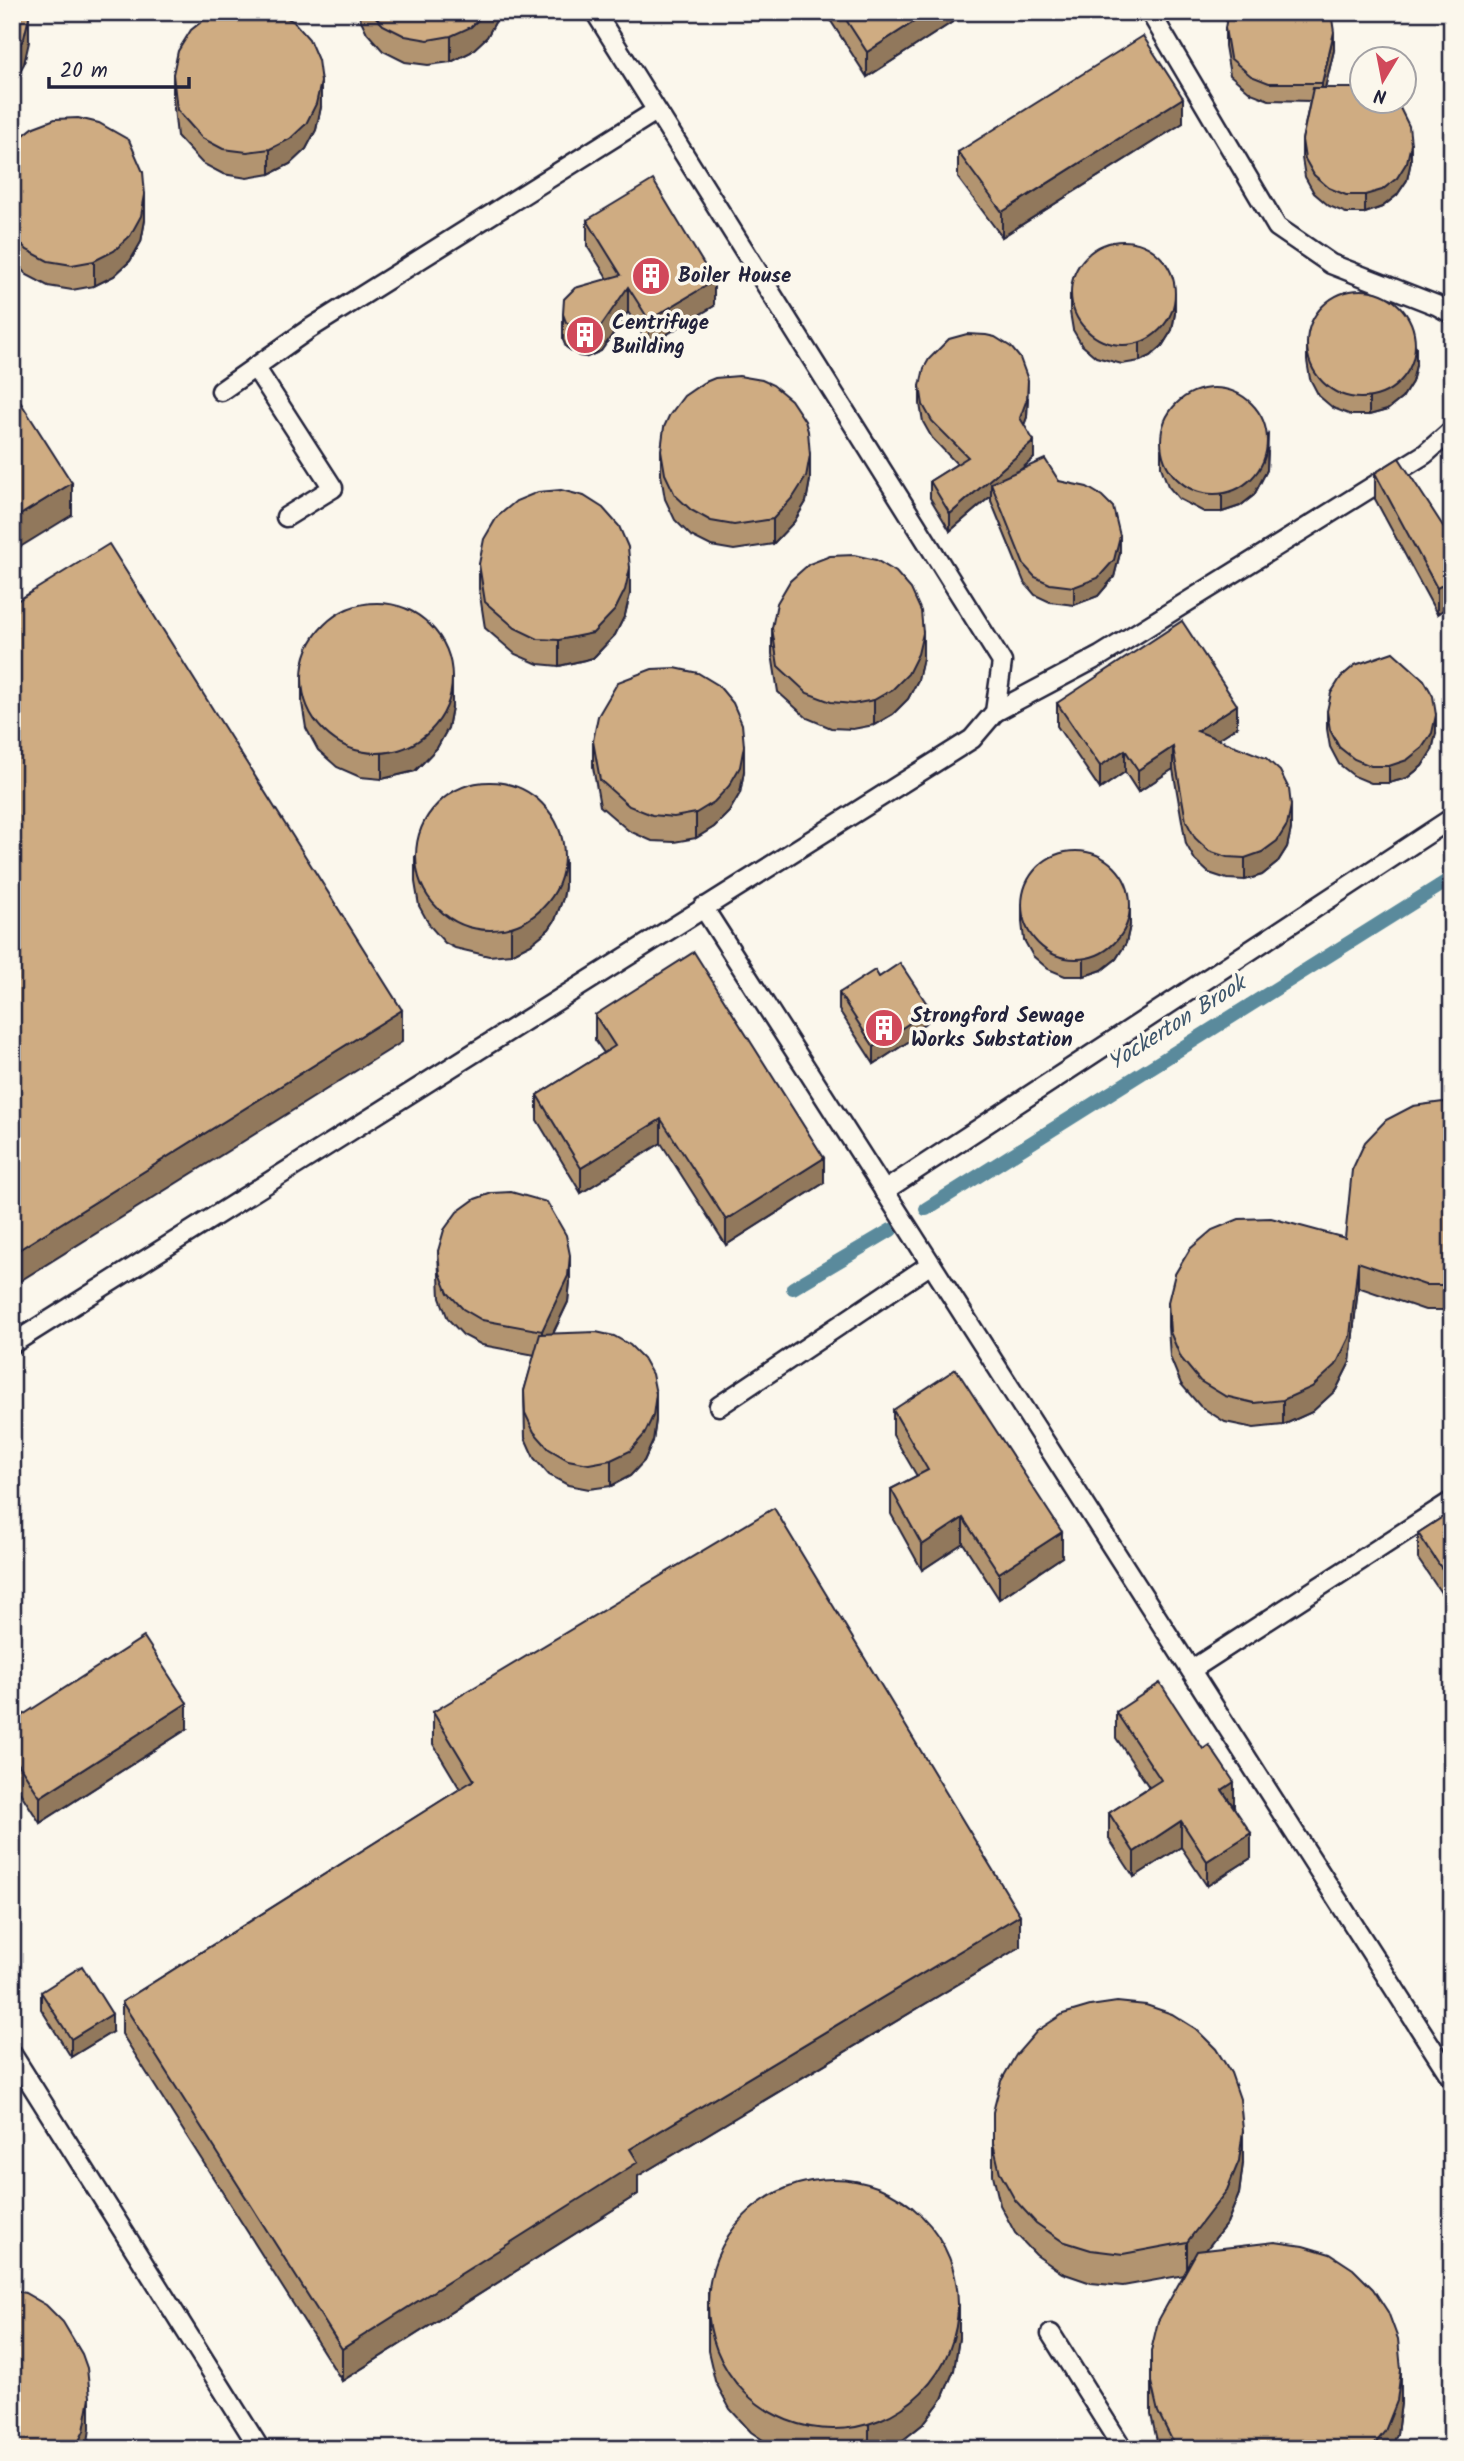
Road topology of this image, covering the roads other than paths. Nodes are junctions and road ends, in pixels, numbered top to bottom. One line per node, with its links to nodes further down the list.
1 (595, 12): 3 (lane)
2 (1150, 12): 4 (lane)
3 (656, 111): 5 (lane); 9 (lane)
4 (1452, 314)
5 (255, 367): 6 (lane); 8 (lane)
6 (221, 391)
7 (1452, 430): 9 (lane)
8 (286, 517)
9 (995, 712): 11 (lane)
10 (1452, 818): 12 (lane)
11 (703, 907): 12 (lane); 14 (lane)
12 (884, 1191): 13 (lane)
13 (931, 1264): 15 (lane); 17 (lane)
14 (12, 1344)
15 (719, 1406)
16 (1452, 1501): 17 (lane)
17 (1191, 1670): 19 (lane)
18 (12, 2054): 21 (lane)
19 (1452, 2079)
20 (1051, 2334): 22 (lane)
21 (260, 2449)
22 (1123, 2449)

